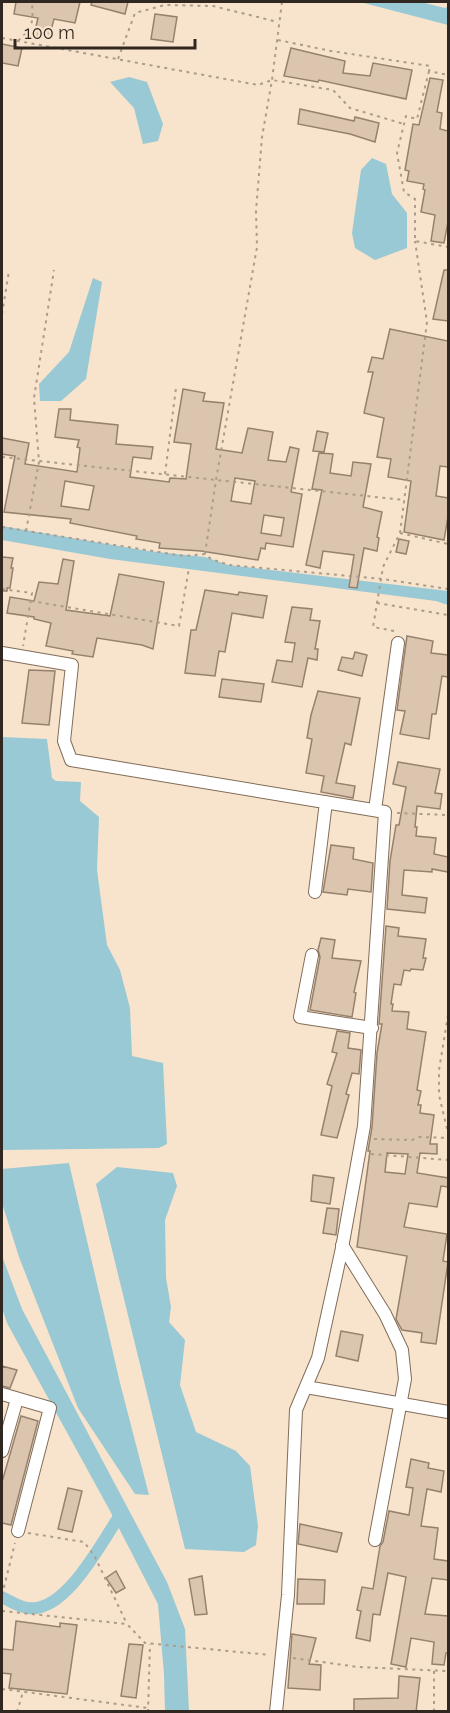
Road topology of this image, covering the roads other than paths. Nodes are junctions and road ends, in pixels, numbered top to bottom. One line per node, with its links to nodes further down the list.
1 (398, 643): 4 (street)
2 (2, 653): 3 (street)
3 (326, 802): 4 (street); 5 (street)
4 (380, 811): 7 (street)
5 (315, 892)
6 (312, 954): 7 (street)
7 (372, 1028): 8 (street)
8 (342, 1245): 9 (street); 12 (street)
9 (306, 1387): 12 (street); 17 (street)
10 (2, 1394): 11 (street)
11 (17, 1399): 14 (street); 15 (street)
12 (400, 1403): 13 (street); 16 (street)
13 (448, 1412)
14 (2, 1451)
15 (18, 1531)
16 (375, 1540)
17 (276, 1712)

